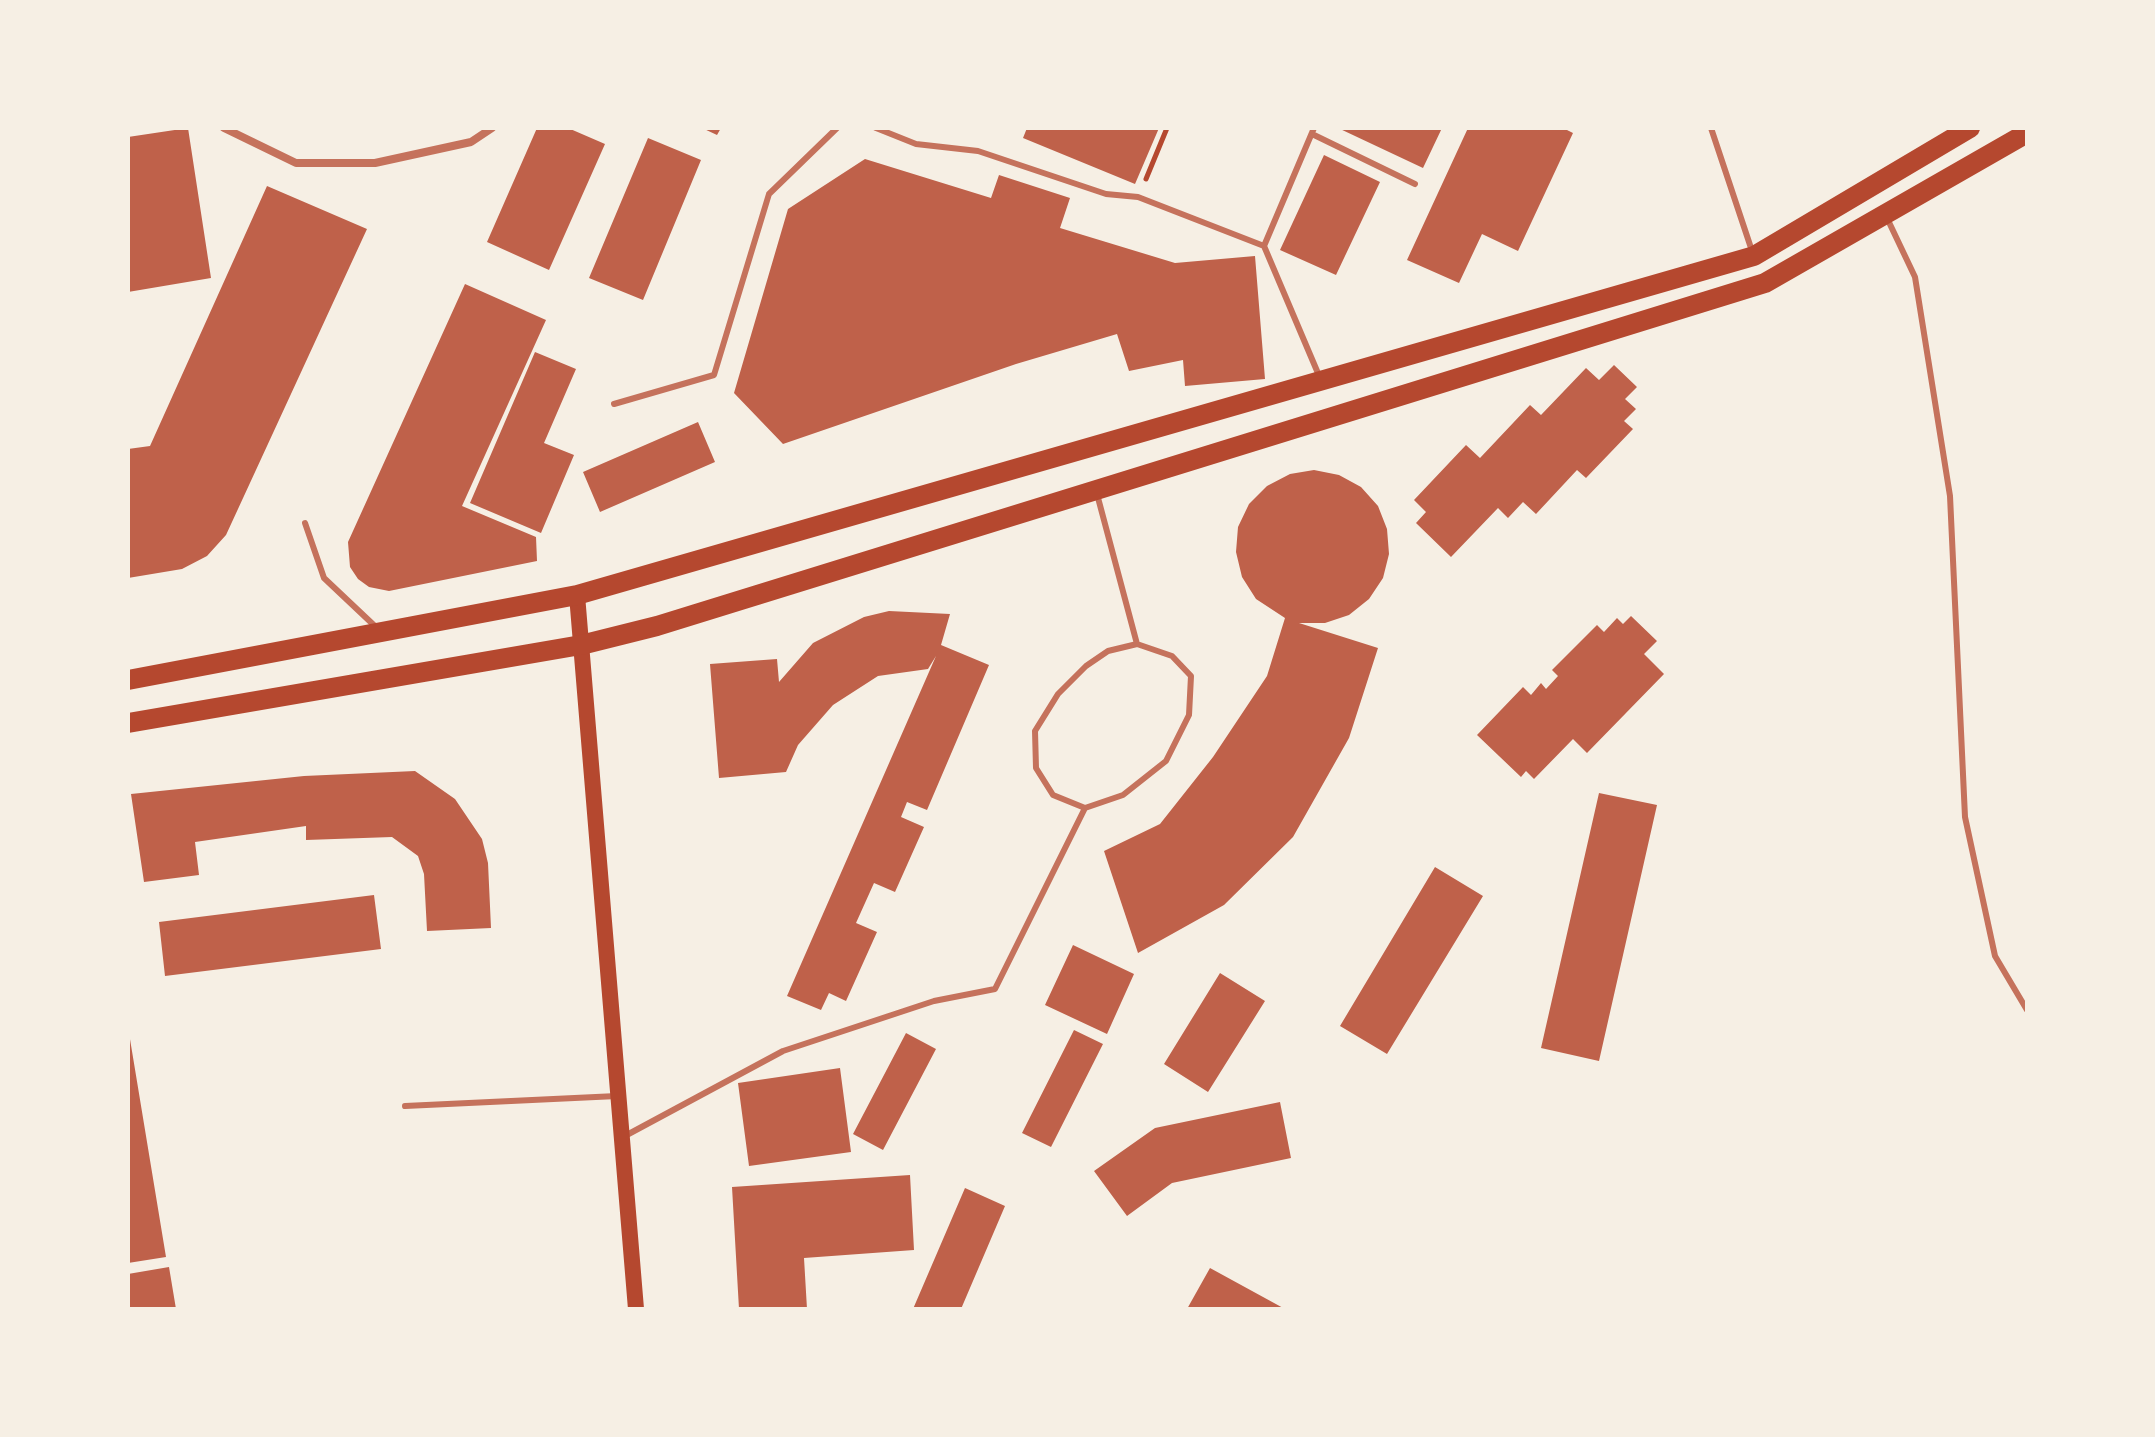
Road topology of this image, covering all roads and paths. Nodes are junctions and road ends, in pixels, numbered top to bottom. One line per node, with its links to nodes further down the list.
1 (224, 128): 2 (street)
2 (492, 128)
3 (837, 128): 16 (lane)
4 (876, 128): 11 (lane)
5 (1167, 128): 11 (path)
6 (1711, 128): 14 (lane)
7 (1970, 128): 14 (main road)
8 (1313, 131): 10 (lane); 13 (lane)
9 (2027, 133): 12 (main road)
10 (1415, 184)
11 (1138, 197): 13 (lane)
12 (1886, 215): 17 (main road); 26 (lane)
13 (1264, 246): 15 (lane)
14 (1754, 256): 15 (main road)
15 (1321, 381): 19 (main road)
16 (614, 404)
17 (1096, 490): 21 (lane); 22 (main road)
18 (305, 523): 20 (lane)
19 (577, 595): 20 (main road); 22 (main road)
20 (381, 631): 23 (main road)
21 (1137, 644): 25 (lane); 25 (lane)
22 (581, 645): 24 (main road); 27 (main road)
23 (128, 680)
24 (128, 723)
25 (1085, 808): 29 (lane)
26 (2027, 1010)
27 (617, 1096): 28 (lane); 29 (main road)
28 (405, 1106)
29 (620, 1139): 30 (main road)
30 (636, 1309)

